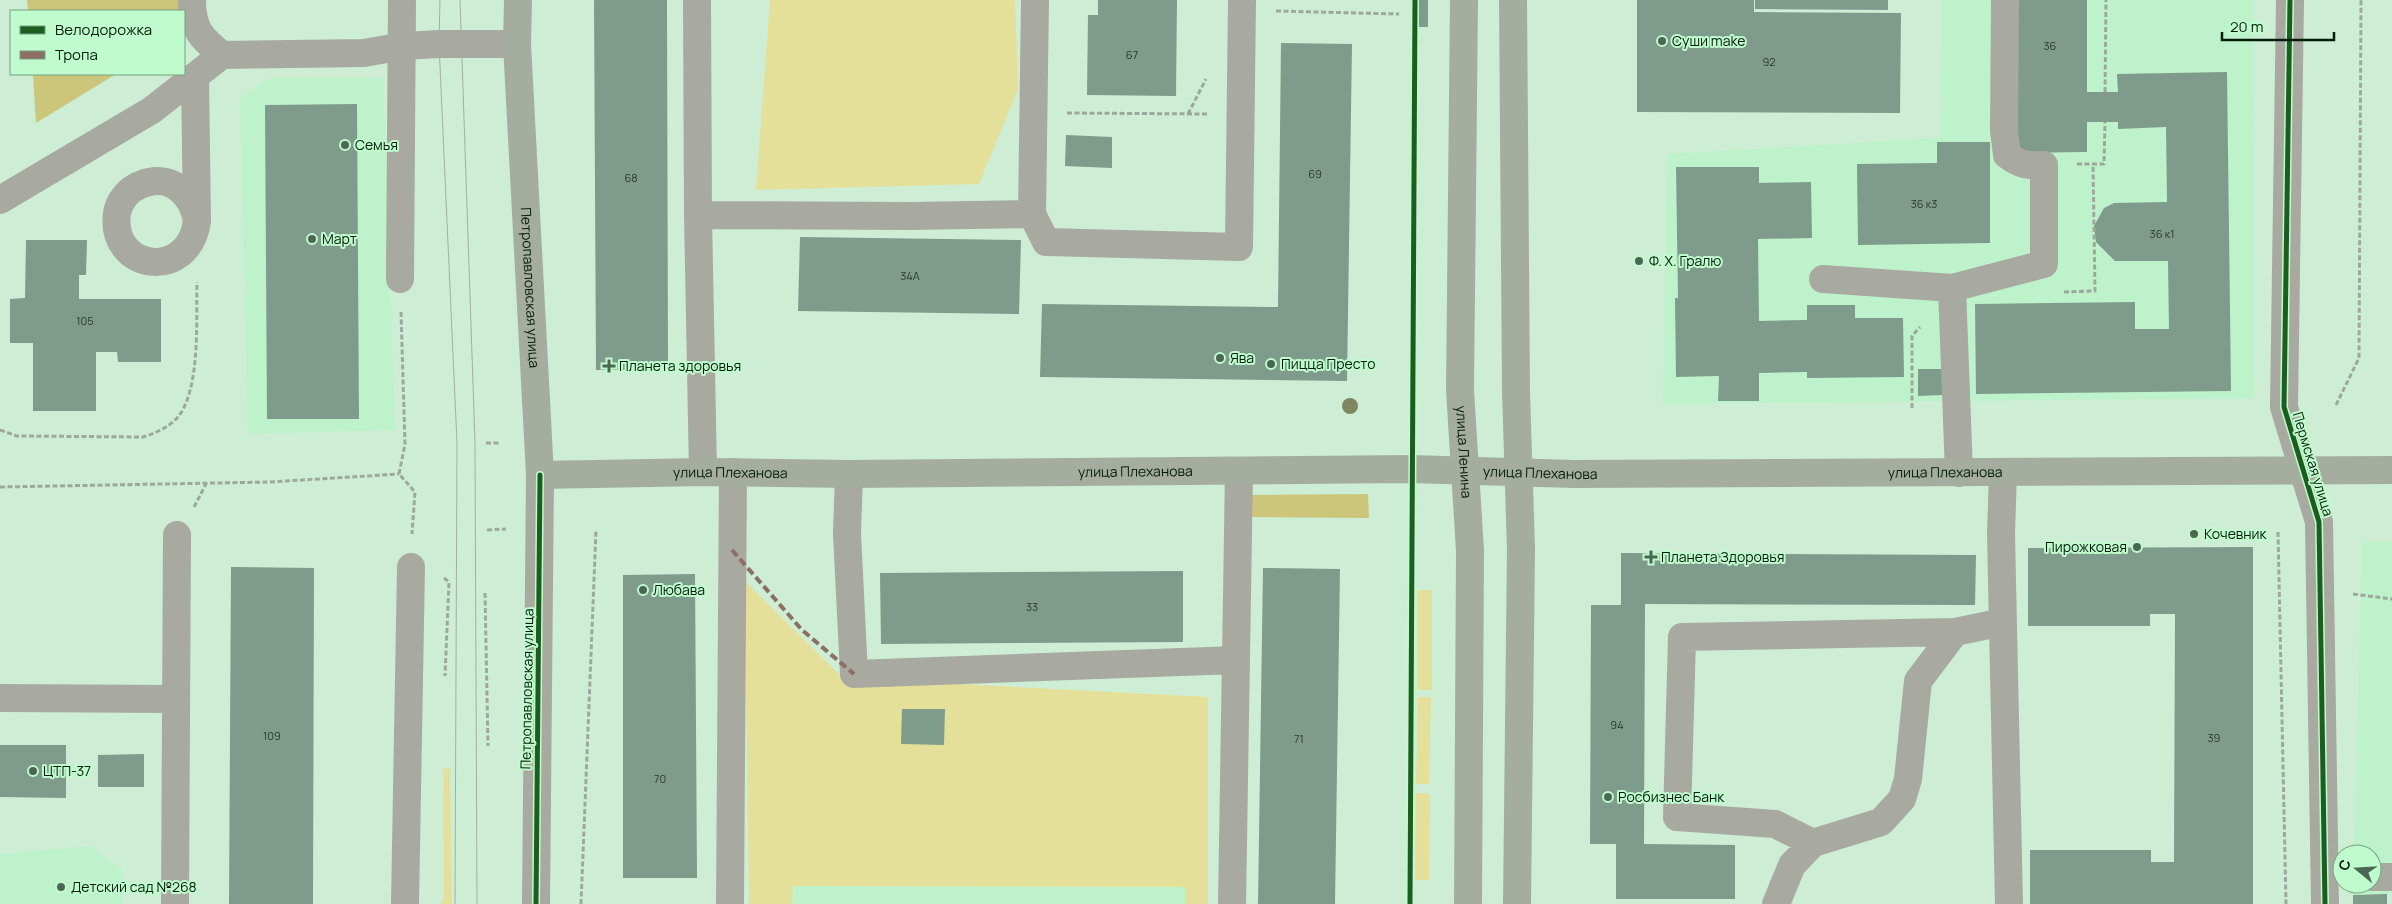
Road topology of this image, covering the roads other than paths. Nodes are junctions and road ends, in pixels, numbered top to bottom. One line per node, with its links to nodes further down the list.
1 (192, 0): 13 (street)
2 (402, 0): 12 (street)
3 (518, 0): 11 (main road, Петропавловская улица)
4 (698, 0): 17 (street)
5 (1035, 0): 16 (street)
6 (1242, 0): 16 (street)
7 (1464, 0): 22 (main road, улица Ленина)
8 (1513, 0): 28 (main road)
9 (2005, 0): 21 (street)
10 (2290, 0): 23 (street, Пермская улица)
11 (518, 44): 12 (street); 32 (main road, Петропавловская улица)
12 (403, 46): 13 (street); 20 (street)
13 (222, 55): 14 (street)
14 (195, 77): 15 (street); 18 (street)
15 (0, 200)
16 (1032, 214): 17 (street)
17 (698, 215): 26 (street)
18 (197, 221)
19 (1823, 278): 21 (street)
20 (400, 279)
21 (1952, 288): 30 (street)
22 (1466, 470): 25 (main road, улица Плеханова); 28 (main road, улица Плеханова); 47 (main road, улица Ленина)
23 (2302, 470): 24 (main road, улица Плеханова); 29 (main road, улица Плеханова); 41 (street, Пермская улица)
24 (2392, 470)
25 (1239, 471): 31 (main road, улица Плеханова); 37 (street)
26 (704, 472): 27 (main road, улица Плеханова); 32 (main road, улица Плеханова)
27 (733, 472): 31 (main road, улица Плеханова); 45 (street)
28 (1518, 472): 30 (main road, улица Плеханова); 48 (main road)
29 (2004, 472): 30 (main road, улица Плеханова); 35 (street)
30 (1958, 473)
31 (849, 474): 37 (street)
32 (540, 475): 44 (street, Петропавловская улица)
33 (177, 535): 39 (street)
34 (411, 568): 43 (street)
35 (2003, 622): 36 (street); 50 (street)
36 (1955, 632): 40 (street); 40 (street)
37 (1236, 660): 46 (street)
38 (0, 698): 39 (street)
39 (175, 699): 42 (street)
40 (1813, 843): 49 (street)
41 (2331, 886)
42 (175, 904)
43 (405, 904)
44 (536, 904)
45 (730, 904)
46 (1232, 904)
47 (1468, 904)
48 (1517, 904)
49 (1776, 904)
50 (2009, 904)

